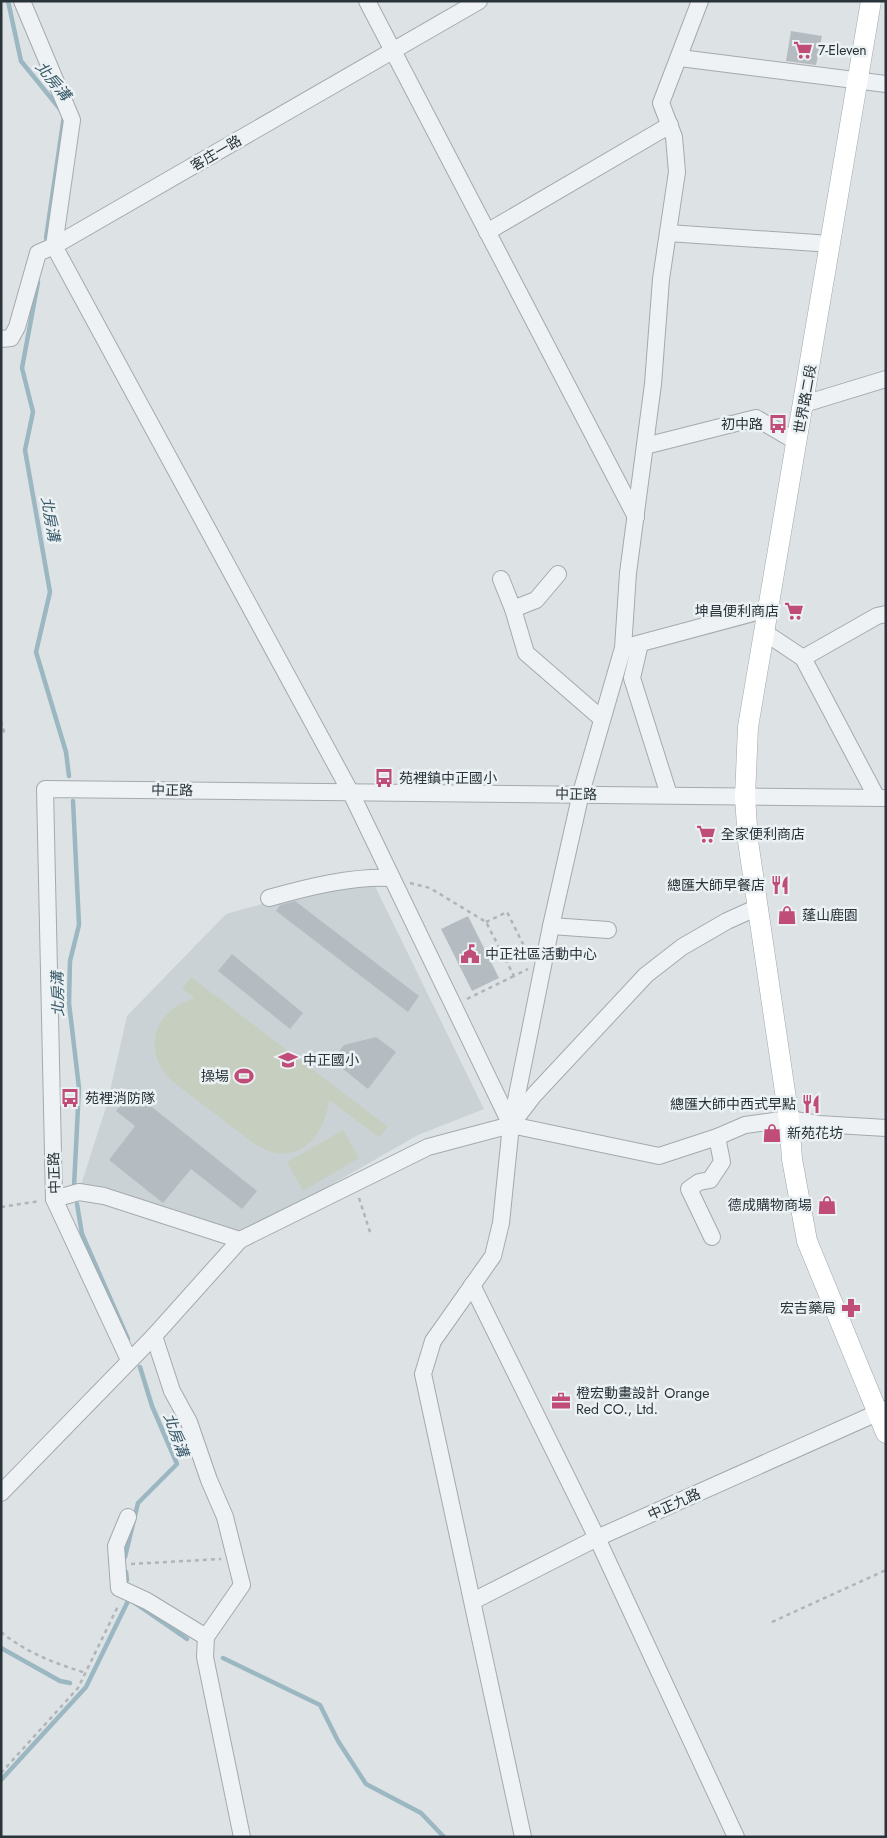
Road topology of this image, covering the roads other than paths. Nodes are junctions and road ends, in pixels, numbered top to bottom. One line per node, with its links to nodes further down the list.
1 (22, 1): 14 (street)
2 (367, 1): 6 (street)
3 (479, 1): 6 (street, 客庄一路)
4 (700, 1): 7 (street)
5 (871, 1): 8 (main road, 世界路二段)
6 (393, 50): 11 (street); 14 (street, 客庄一路)
7 (680, 58): 8 (street); 10 (street)
8 (859, 82): 9 (street); 13 (main road, 世界路二段)
9 (886, 84)
10 (670, 126): 11 (street); 12 (street)
11 (487, 232): 20 (street)
12 (668, 233): 13 (street); 19 (street)
13 (831, 244): 17 (main road, 世界路二段)
14 (54, 246): 15 (street, 客庄一路); 31 (street)
15 (1, 339)
16 (886, 379): 17 (street)
17 (804, 404): 18 (main road, 世界路二段)
18 (797, 442): 19 (street); 24 (main road, 世界路二段)
19 (645, 446): 20 (street)
20 (636, 517): 28 (street)
21 (558, 574): 23 (street)
22 (501, 579): 23 (street)
23 (514, 609): 30 (street)
24 (768, 609): 26 (main road, 世界路二段); 27 (street)
25 (886, 614): 29 (street)
26 (764, 632): 29 (street); 34 (main road, 世界路二段)
27 (640, 644): 28 (street); 33 (street)
28 (622, 648): 30 (street)
29 (803, 658): 35 (street)
30 (602, 719): 32 (street)
31 (351, 793): 32 (street, 中正路); 36 (street); 45 (street, 中正路)
32 (581, 793): 33 (street, 中正路); 39 (street)
33 (669, 796): 34 (street, 中正路)
34 (745, 797): 35 (street, 中正路); 38 (main road, 世界路二段)
35 (881, 798)
36 (392, 878): 37 (street); 42 (street)
37 (270, 898)
38 (758, 907): 41 (main road, 世界路二段); 42 (street)
39 (551, 926): 40 (street); 42 (street)
40 (608, 930)
41 (789, 1119): 43 (street); 44 (street); 51 (main road, 世界路二段)
42 (511, 1125): 44 (street); 47 (street); 48 (street)
43 (886, 1128)
44 (716, 1137): 46 (street)
45 (54, 1199): 47 (street); 50 (street, 中正路)
46 (712, 1237)
47 (240, 1240): 49 (street)
48 (472, 1285): 55 (street); 56 (street)
49 (154, 1336): 50 (street); 57 (street)
50 (129, 1360): 53 (street)
51 (881, 1411): 52 (main road, 世界路二段); 55 (street, 中正九路)
52 (886, 1432)
53 (1, 1493)
54 (128, 1517): 57 (street)
55 (597, 1538): 56 (street, 中正九路); 60 (street)
56 (473, 1600): 59 (street)
57 (206, 1637): 58 (street)
58 (242, 1837)
59 (523, 1837)
60 (736, 1837)

